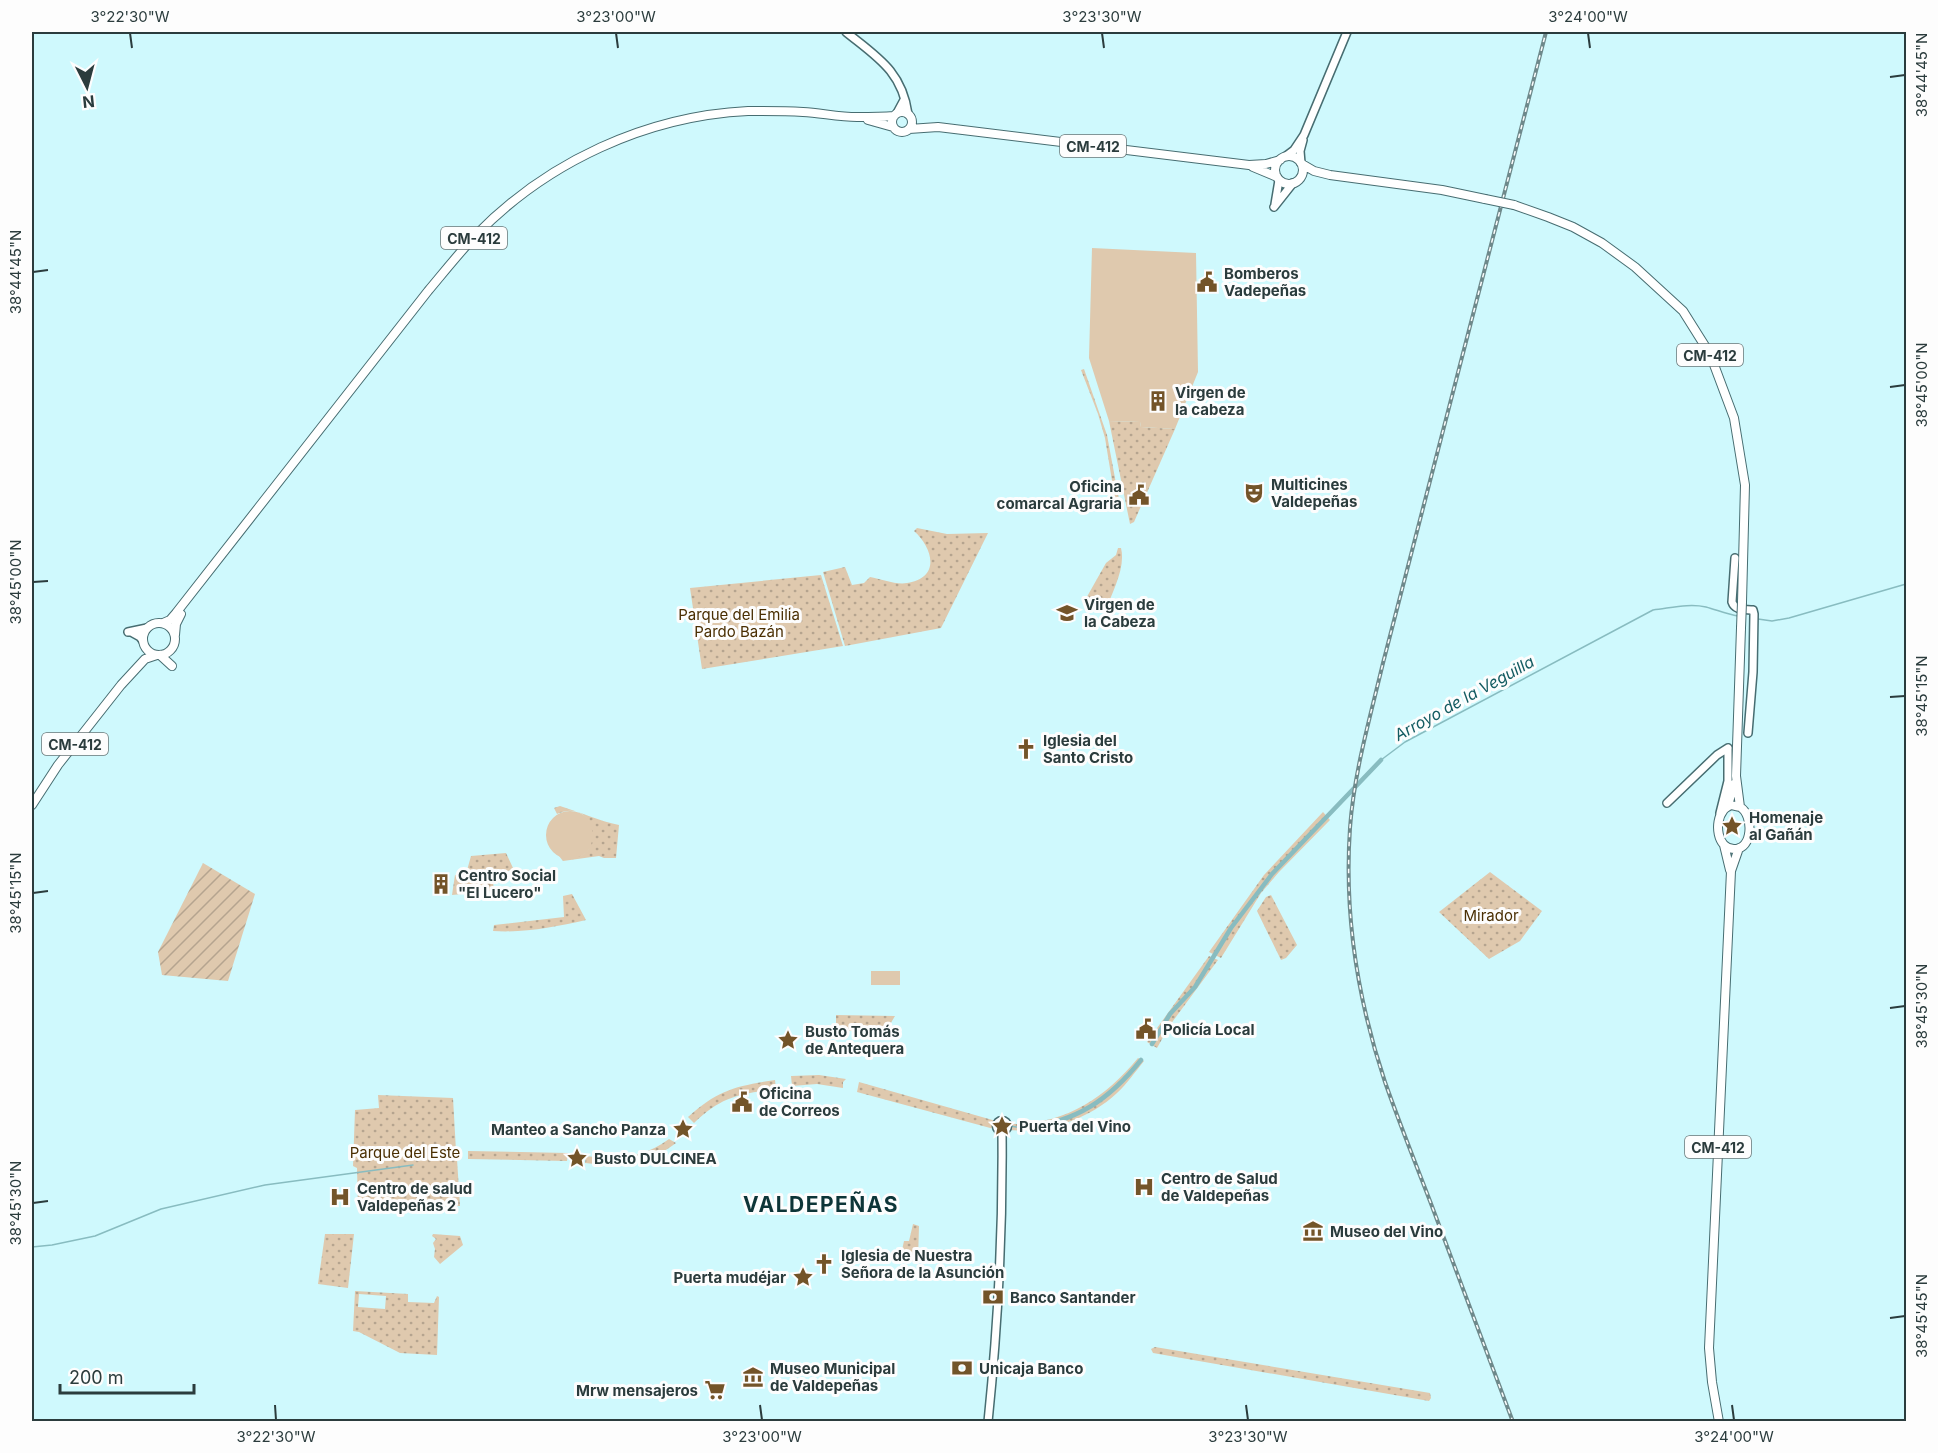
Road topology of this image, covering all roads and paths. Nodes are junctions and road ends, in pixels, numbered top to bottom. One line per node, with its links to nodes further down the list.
1 (846, 32): 3 (street)
2 (1347, 32): 10 (street)
3 (904, 100): 4 (street); 5 (street)
4 (895, 115): 5 (main road, CM-412); 6 (main road, CM-412); 7 (main road)
5 (909, 116): 8 (main road, CM-412); 9 (main road)
6 (858, 117): 7 (main road, CM-412); 17 (main road, CM-412)
7 (893, 127): 9 (main road, CM-412)
8 (938, 127): 9 (main road, CM-412); 13 (main road, CM-412)
9 (909, 129)
10 (1304, 135): 11 (street); 12 (street)
11 (1283, 158): 12 (main road, CM-412); 13 (main road, CM-412); 15 (main road)
12 (1301, 164): 14 (main road, CM-412); 16 (main road)
13 (1249, 165): 15 (main road, CM-412)
14 (1330, 175): 16 (main road, CM-412); 27 (main road, CM-412, bridge)
15 (1278, 178): 16 (main road, CM-412); 16 (street)
16 (1295, 182)
17 (234, 540): 19 (main road, CM-412); 21 (main road, CM-412)
18 (1735, 558): 26 (street)
19 (163, 623): 20 (main road, CM-412); 21 (main road)
20 (147, 628): 22 (main road, CM-412); 22 (street)
21 (175, 635): 23 (main road, CM-412)
22 (143, 643): 24 (main road); 25 (main road, CM-412)
23 (169, 652): 24 (main road, CM-412); 24 (main road)
24 (158, 655): 25 (main road, CM-412)
25 (121, 685): 29 (main road, CM-412)
26 (1748, 733)
27 (1736, 776): 30 (main road, CM-412); 31 (main road, CM-412)
28 (1667, 803): 31 (street)
29 (32, 805)
30 (1740, 807): 31 (main road); 33 (main road, CM-412)
31 (1722, 813): 32 (main road, CM-412)
32 (1724, 845): 33 (main road); 34 (main road, CM-412)
33 (1740, 848): 34 (main road, CM-412)
34 (1731, 871): 37 (main road, CM-412)
35 (1002, 1132): 36 (street)
36 (988, 1422)
37 (1719, 1422)

